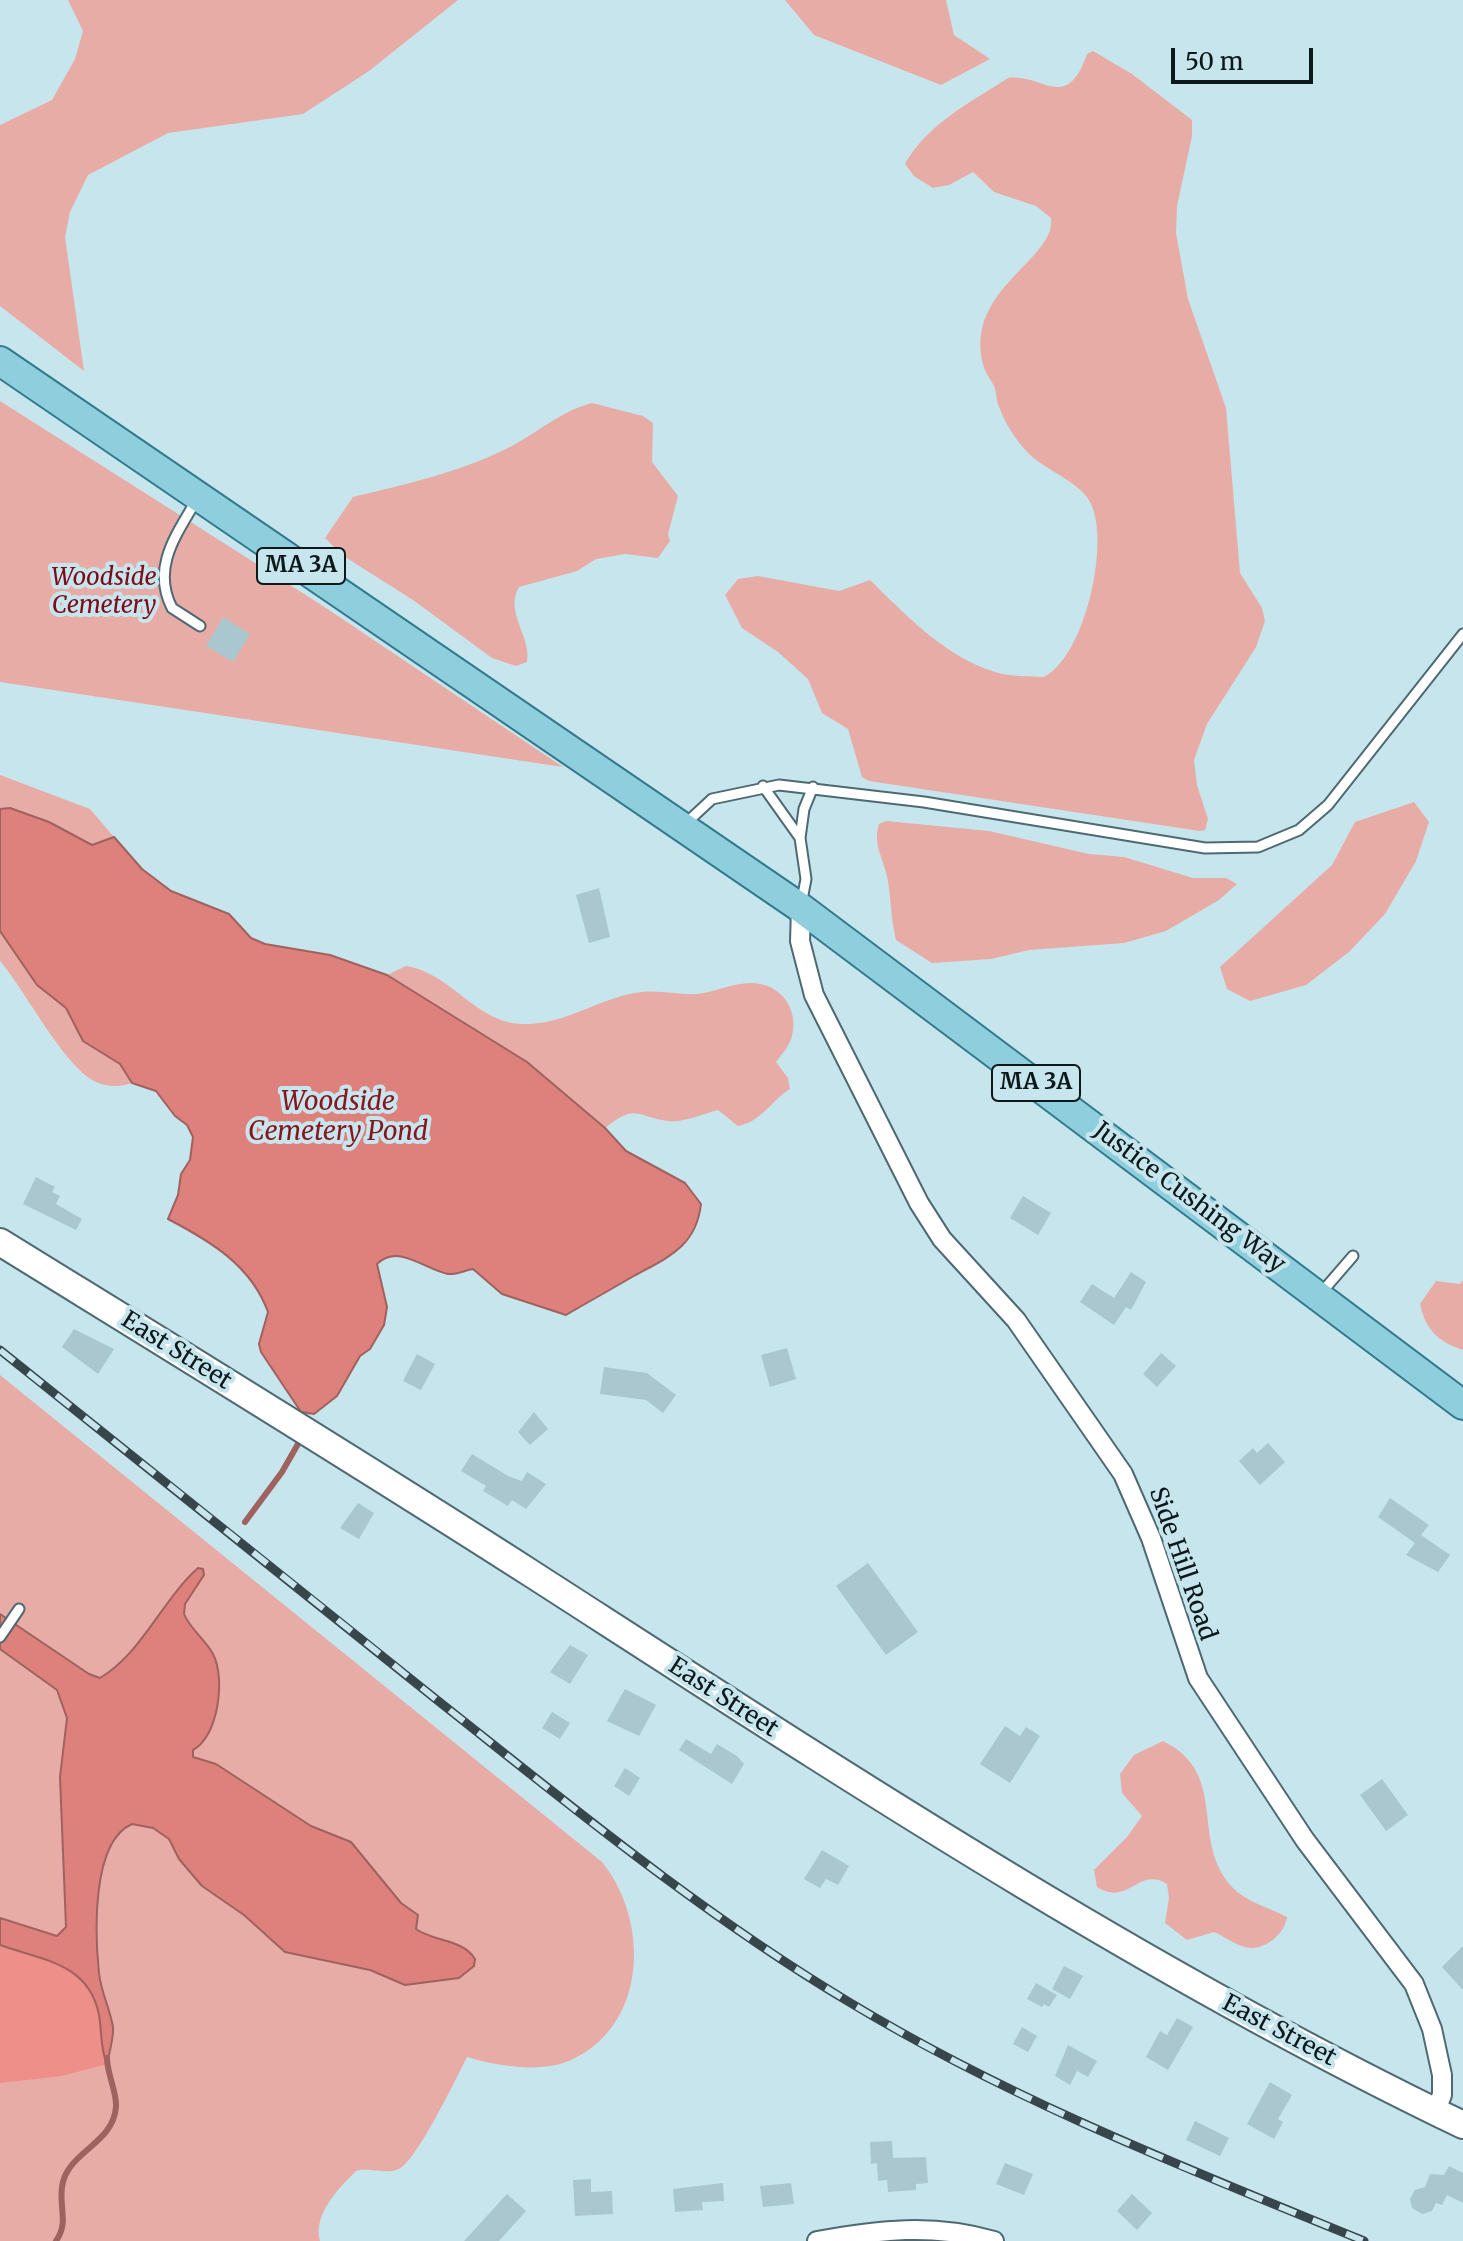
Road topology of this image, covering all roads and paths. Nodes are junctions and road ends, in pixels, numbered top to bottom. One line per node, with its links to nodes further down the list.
1 (0, 361): 2 (main road, MA 3A)
2 (199, 496): 3 (lane); 7 (main road, Justice Cushing Way / MA 3A)
3 (200, 626)
4 (1463, 634): 6 (lane)
5 (763, 786): 6 (lane); 7 (lane); 8 (lane)
6 (813, 787): 8 (lane)
7 (683, 826): 9 (main road, Justice Cushing Way / MA 3A)
8 (800, 838): 9 (lane)
9 (801, 908): 12 (main road, Justice Cushing Way / MA 3A); 16 (street, Side Hill Road)
10 (0, 1242): 16 (main road, East Street)
11 (1353, 1256): 12 (lane)
12 (1318, 1296): 13 (main road, Justice Cushing Way / MA 3A)
13 (1463, 1405)
14 (19, 1609): 15 (lane)
15 (0, 1637)
16 (1435, 2112): 17 (main road, East Street)
17 (1463, 2125)
18 (817, 2241): 19 (street)
19 (994, 2241)

